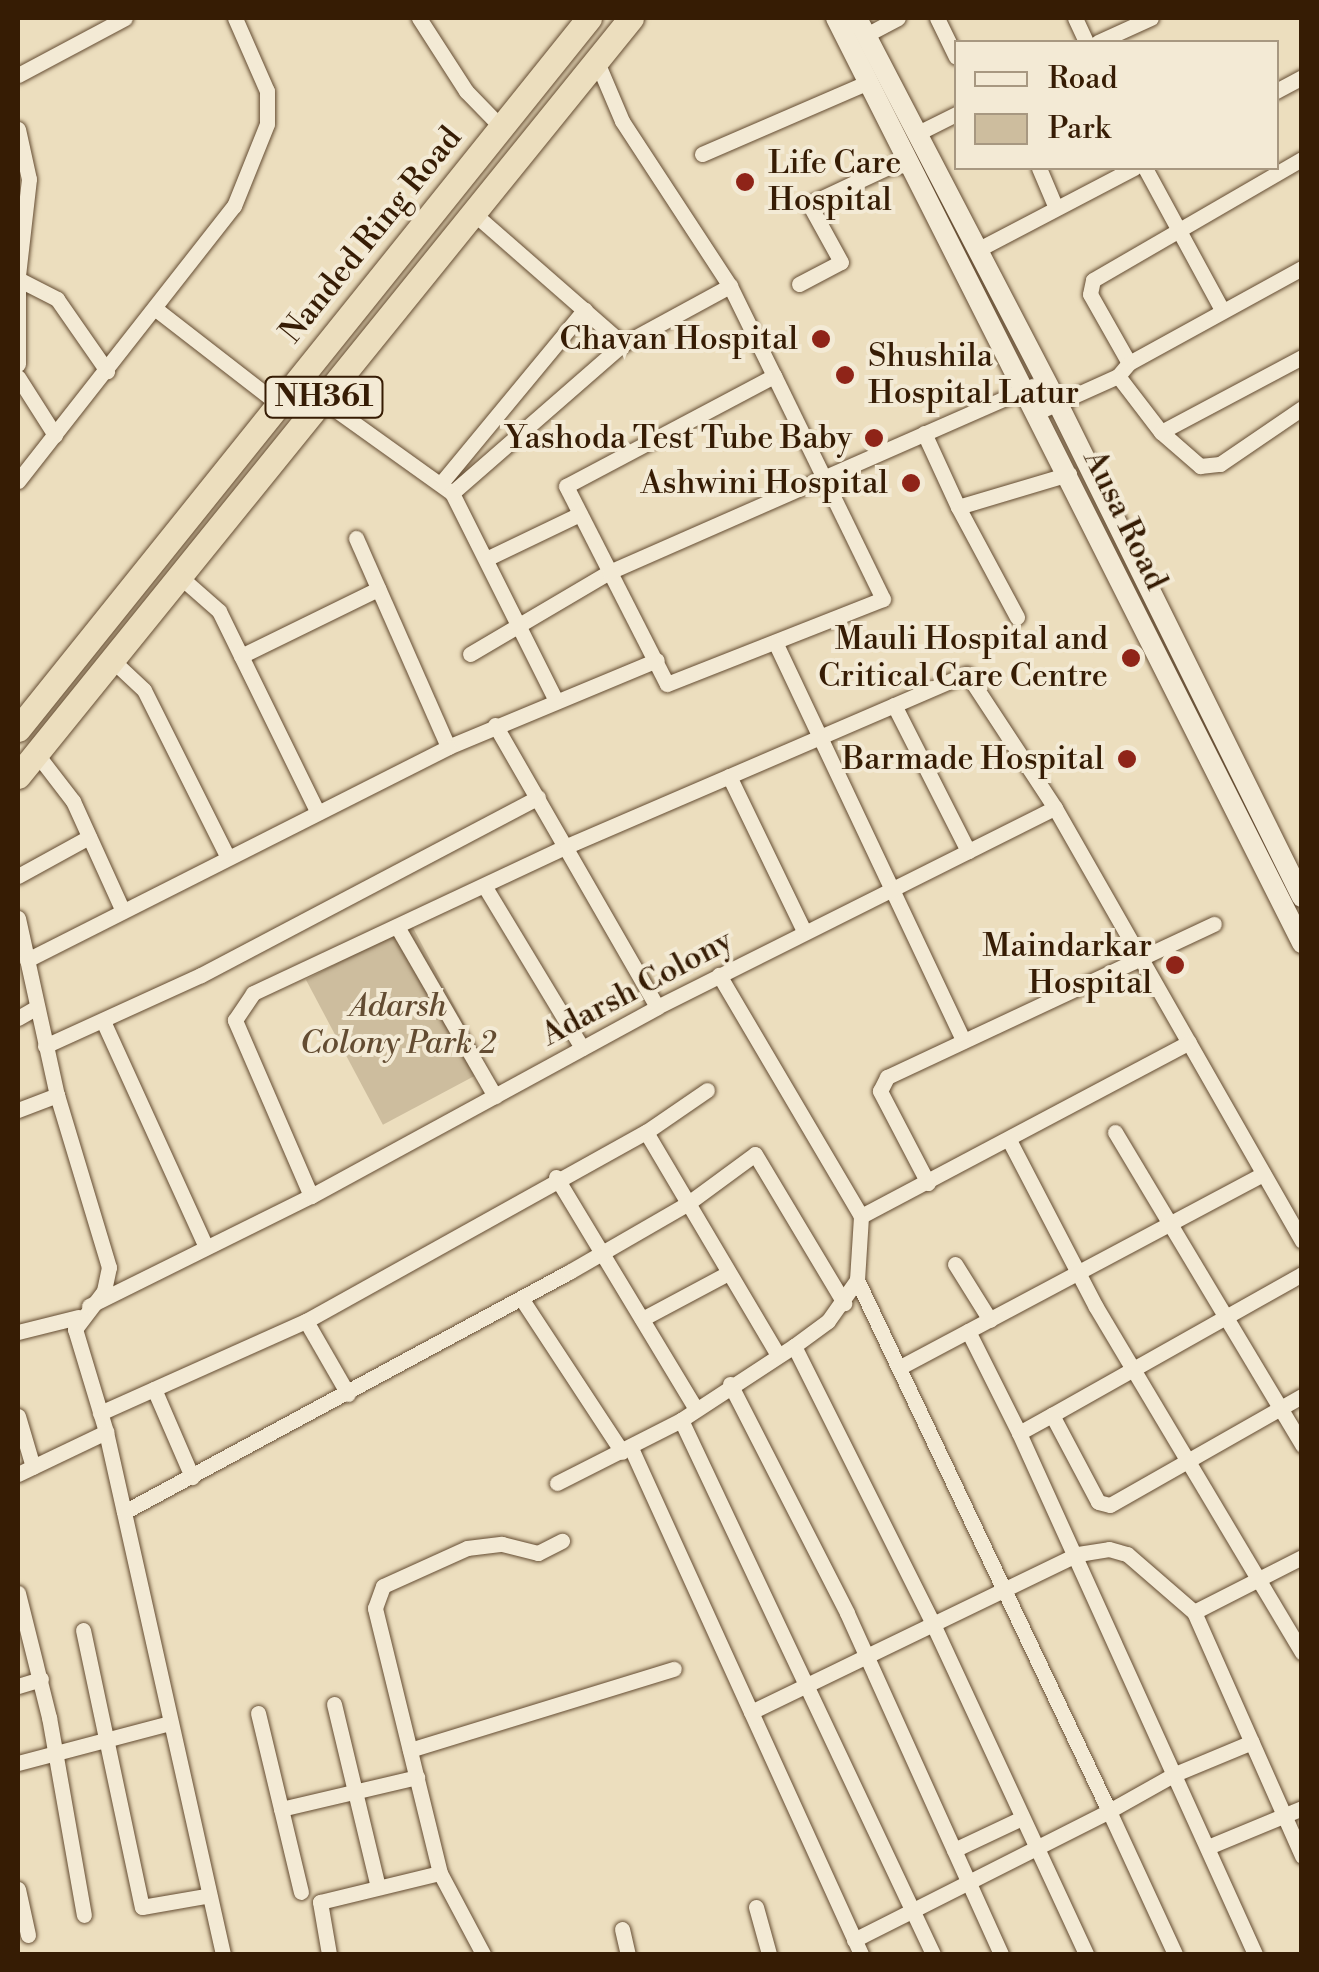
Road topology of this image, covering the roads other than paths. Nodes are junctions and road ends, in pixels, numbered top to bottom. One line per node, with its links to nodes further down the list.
1 (125, 18): 14 (street)
2 (235, 18): 36 (street)
3 (420, 18): 19 (street)
4 (589, 18): 19 (highway, Nanded Ring Road / NH361)
5 (631, 18): 13 (highway, NH361)
6 (836, 18): 16 (main road, Ausa Road)
7 (898, 18): 10 (street)
8 (937, 18): 12 (street)
9 (1151, 18): 11 (street)
10 (862, 26): 21 (main road)
11 (1102, 40)
12 (954, 53)
13 (597, 62): 29 (highway, NH361); 35 (street)
14 (18, 75)
15 (1302, 77): 17 (street)
16 (868, 82): 22 (street); 24 (main road, Ausa Road)
17 (1279, 89)
18 (954, 115): 21 (street)
19 (500, 126): 48 (highway, Nanded Ring Road / NH361)
20 (18, 129): 33 (street)
21 (920, 132): 31 (main road)
22 (702, 154)
23 (1302, 159): 30 (street)
24 (911, 164): 34 (street); 46 (main road, Ausa Road)
25 (1040, 170): 28 (street)
26 (1131, 170): 28 (street)
27 (1136, 170): 30 (street)
28 (1056, 208): 31 (street)
29 (471, 211): 37 (street); 47 (highway, NH361)
30 (1178, 230): 38 (street); 42 (street)
31 (979, 248): 46 (main road)
32 (1302, 268): 38 (street)
33 (18, 279): 41 (street); 43 (street)
34 (799, 284)
35 (730, 286): 39 (street); 44 (street)
36 (157, 310): 43 (street); 48 (street)
37 (585, 310): 39 (street); 58 (street)
38 (1222, 310): 42 (street)
39 (623, 344): 58 (street)
40 (1302, 357): 52 (street)
41 (18, 364)
42 (1123, 370): 49 (street); 52 (street)
43 (107, 371): 54 (street)
44 (774, 376): 57 (street); 60 (street)
45 (18, 377): 54 (street)
46 (1036, 385): 49 (main road); 51 (main road, Ausa Road); 53 (street)
47 (322, 400): 58 (street); 64 (highway, NH361)
48 (277, 403): 76 (highway, Nanded Ring Road / NH361)
49 (1058, 404): 51 (street); 91 (main road)
50 (1302, 408): 52 (street)
51 (1038, 412): 55 (main road, Ausa Road)
52 (1161, 432)
53 (924, 433): 57 (street); 59 (street)
54 (55, 435): 56 (street)
55 (1070, 474): 59 (street); 91 (main road, Ausa Road)
56 (18, 481)
57 (826, 482): 63 (street); 68 (street)
58 (447, 487): 62 (street)
59 (958, 508): 66 (street)
60 (580, 514): 62 (street); 63 (street)
61 (356, 538): 65 (street)
62 (486, 559): 67 (street)
63 (609, 572): 67 (street); 72 (street)
64 (177, 574): 70 (street); 71 (highway, NH361)
65 (378, 588): 70 (street); 78 (street)
66 (1016, 617)
67 (520, 624): 69 (street); 73 (street)
68 (774, 642): 72 (street); 77 (street)
69 (470, 654)
70 (241, 656): 84 (street)
71 (111, 659): 79 (highway, NH361); 88 (street)
72 (656, 660): 73 (street)
73 (556, 701): 75 (street)
74 (894, 705): 77 (street); 83 (street); 87 (street)
75 (495, 725): 78 (street); 82 (street)
76 (18, 730)
77 (820, 737): 81 (street); 92 (street)
78 (448, 747): 84 (street)
79 (36, 754): 80 (highway, NH361); 85 (street)
80 (18, 776)
81 (729, 776): 86 (street); 97 (street)
82 (538, 797): 86 (street); 105 (street)
83 (1056, 808): 87 (street, Adarsh Colony); 99 (street)
84 (318, 811): 88 (street)
85 (89, 837): 89 (street); 93 (street)
86 (567, 846): 90 (street); 103 (street)
87 (968, 851): 92 (street, Adarsh Colony)
88 (227, 856): 93 (street)
89 (18, 876)
90 (485, 887): 96 (street); 109 (street)
91 (1293, 889): 98 (main road, Ausa Road)
92 (889, 890): 97 (street, Adarsh Colony); 106 (street)
93 (122, 909): 100 (street)
94 (18, 918): 100 (street)
95 (1214, 924): 99 (street)
96 (399, 930): 112 (street); 120 (street)
97 (804, 931): 101 (street, Adarsh Colony)
98 (1302, 943)
99 (1140, 956): 106 (street); 107 (street)
100 (27, 960): 102 (street)
101 (720, 975): 103 (street, Adarsh Colony); 122 (street)
102 (37, 1006): 104 (street); 108 (street)
103 (657, 1007): 109 (street, Adarsh Colony)
104 (18, 1018)
105 (103, 1021): 108 (street); 125 (street)
106 (964, 1041): 119 (street)
107 (1189, 1042): 116 (street); 117 (street)
108 (45, 1046): 111 (street)
109 (582, 1048): 112 (street, Adarsh Colony)
110 (707, 1090): 114 (street)
111 (56, 1095): 113 (street); 134 (street)
112 (495, 1096): 120 (street, Adarsh Colony)
113 (18, 1110)
114 (646, 1132): 118 (street); 121 (street)
115 (1115, 1132): 123 (street)
116 (1009, 1140): 119 (street); 128 (street)
117 (1264, 1174): 123 (street); 124 (street)
118 (556, 1177): 126 (street); 138 (street)
119 (928, 1183): 122 (street)
120 (311, 1196): 125 (street, Adarsh Colony)
121 (687, 1204): 126 (street); 129 (street); 133 (street)
122 (861, 1216): 131 (street)
123 (1170, 1224): 128 (street); 135 (street)
124 (1302, 1241)
125 (205, 1245): 134 (street, Adarsh Colony)
126 (603, 1252): 132 (street); 136 (street)
127 (955, 1264): 137 (street)
128 (1078, 1272): 137 (street); 144 (street)
129 (728, 1273): 136 (street); 142 (street)
130 (1302, 1274): 135 (street)
131 (857, 1280): 133 (street); 143 (street)
132 (521, 1298): 147 (street); 158 (street)
133 (844, 1302): 141 (street)
134 (83, 1312): 139 (street, Adarsh Colony); 151 (street)
135 (1224, 1315): 144 (street); 149 (street)
136 (642, 1319): 150 (street)
137 (990, 1320): 140 (street)
138 (306, 1321): 146 (street); 147 (street)
139 (18, 1332)
140 (968, 1332): 143 (street); 156 (street)
141 (794, 1346): 142 (street); 172 (street)
142 (778, 1356): 145 (street)
143 (902, 1366): 168 (street)
144 (1132, 1368): 152 (street); 159 (street)
145 (730, 1384): 150 (street); 175 (street)
146 (154, 1389): 151 (street); 161 (street)
147 (348, 1394): 161 (street)
148 (1302, 1396): 149 (street)
149 (1279, 1407): 157 (street); 159 (street)
150 (696, 1409): 154 (street)
151 (100, 1413): 155 (street)
152 (1052, 1415): 156 (street); 159 (street)
153 (18, 1416): 160 (street)
154 (681, 1420): 158 (street); 178 (street)
155 (106, 1432): 160 (street); 163 (street)
156 (1020, 1433): 165 (street)
157 (1302, 1446)
158 (626, 1450): 162 (street); 181 (street)
159 (1187, 1458): 167 (street)
160 (25, 1470)
161 (192, 1477): 163 (street)
162 (557, 1482)
163 (124, 1512): 183 (street)
164 (562, 1540): 187 (street)
165 (1078, 1554): 168 (street); 171 (street); 189 (street)
166 (1302, 1557): 167 (street)
167 (1260, 1580): 171 (street); 174 (street)
168 (1006, 1585): 172 (street); 194 (street)
169 (18, 1594): 170 (street)
170 (21, 1612): 177 (street)
171 (1194, 1612): 185 (street)
172 (932, 1622): 175 (street); 196 (street)
173 (83, 1630): 184 (street)
174 (1302, 1652)
175 (866, 1655): 178 (street); 199 (street)
176 (674, 1669): 187 (street)
177 (41, 1679): 179 (street); 186 (street)
178 (805, 1685): 181 (street); 208 (street)
179 (18, 1686)
180 (334, 1704): 191 (street)
181 (751, 1712): 212 (street)
182 (258, 1713): 193 (street)
183 (170, 1723): 184 (street); 206 (street)
184 (105, 1735): 186 (street); 206 (street)
185 (1252, 1742): 189 (street); 195 (street)
186 (56, 1750): 188 (street); 209 (street)
187 (410, 1750): 190 (street)
188 (18, 1764)
189 (1175, 1774): 194 (street); 198 (street)
190 (417, 1777): 191 (street); 201 (street)
191 (352, 1792): 193 (street); 203 (street)
192 (1302, 1808): 195 (street)
193 (281, 1809): 205 (street)
194 (1110, 1811): 197 (street); 221 (street)
195 (1284, 1815): 198 (street); 200 (street)
196 (1022, 1818): 197 (street); 199 (street)
197 (1033, 1844): 202 (street); 220 (street)
198 (1208, 1846): 222 (street)
199 (954, 1850): 202 (street)
200 (1300, 1853)
201 (440, 1873): 203 (street); 215 (street)
202 (969, 1882): 208 (street); 219 (street)
203 (378, 1887): 214 (street)
204 (18, 1890): 211 (street)
205 (300, 1892)
206 (206, 1896): 213 (street)
207 (756, 1907): 217 (street)
208 (912, 1912): 212 (street); 218 (street)
209 (84, 1915)
210 (622, 1929): 216 (street)
211 (28, 1935)
212 (858, 1947)
213 (224, 1954)
214 (329, 1954)
215 (482, 1954)
216 (628, 1954)
217 (769, 1954)
218 (933, 1954)
219 (1001, 1954)
220 (1086, 1954)
221 (1175, 1954)
222 (1256, 1954)

